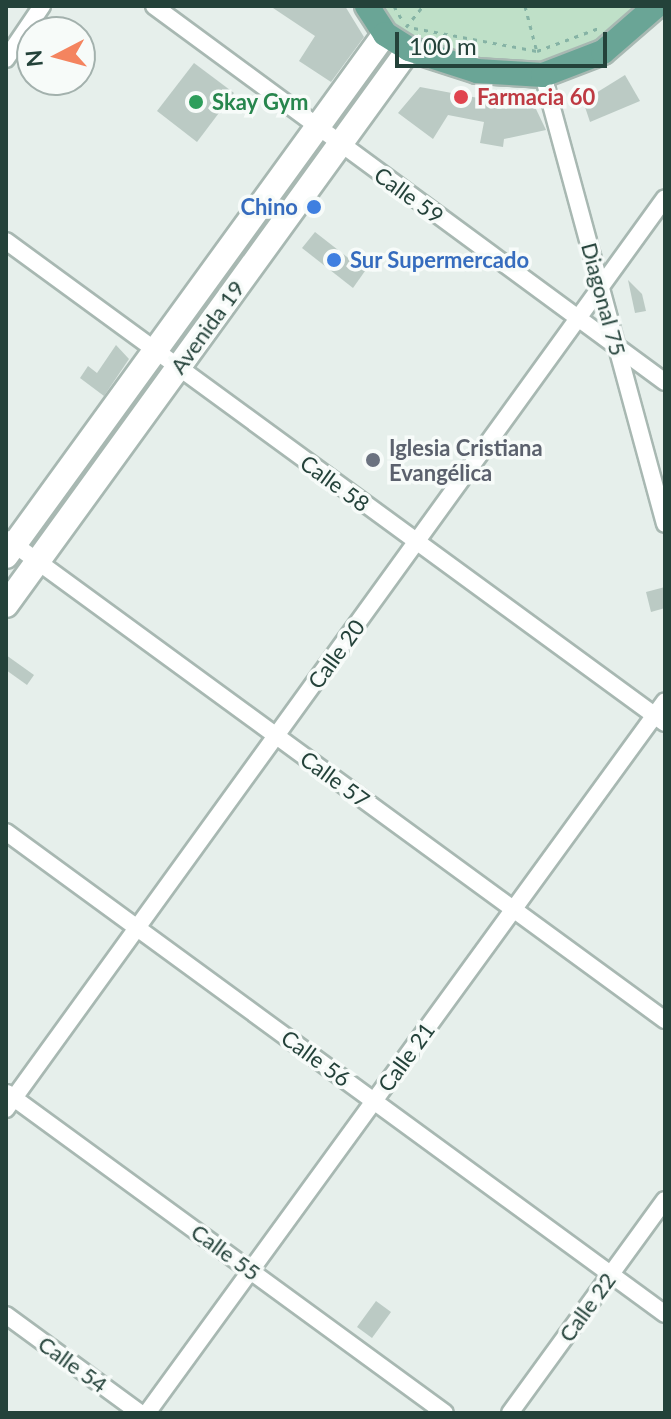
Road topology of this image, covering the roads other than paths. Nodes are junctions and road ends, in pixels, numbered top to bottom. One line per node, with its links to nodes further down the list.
1 (42, 6): 6 (street)
2 (154, 6): 8 (street, Calle 59)
3 (367, 6): 5 (main road)
4 (658, 12): 7 (main road)
5 (400, 36): 7 (main road); 8 (main road, Avenida 19); 9 (main road, Avenida 19)
6 (6, 59)
7 (540, 63): 12 (street, Diagonal 75)
8 (317, 128): 9 (street, Calle 59); 15 (main road, Avenida 19)
9 (339, 145): 13 (street, Calle 59); 16 (main road, Avenida 19)
10 (665, 198): 12 (street, Calle 20)
11 (6, 241): 15 (street, Calle 58)
12 (600, 287): 13 (street, Calle 20); 14 (street, Diagonal 75)
13 (578, 319): 14 (street, Calle 59); 19 (street, Calle 20)
14 (617, 347): 17 (street, Calle 59); 18 (street, Diagonal 75)
15 (155, 350): 16 (street, Calle 58); 20 (main road, Avenida 19)
16 (178, 367): 19 (street, Calle 58); 21 (main road, Avenida 19)
17 (665, 382)
18 (665, 524)
19 (417, 542): 24 (street, Calle 58); 25 (street, Calle 20)
20 (9, 546): 21 (street, Calle 57)
21 (38, 561): 22 (main road, Avenida 19); 25 (street, Calle 57)
22 (6, 605)
23 (665, 701): 24 (street, Calle 21)
24 (660, 720): 27 (street, Calle 21)
25 (277, 736): 27 (street, Calle 57); 28 (street, Calle 20)
26 (6, 832): 28 (street, Calle 56)
27 (514, 909): 29 (street, Calle 57); 31 (street, Calle 21)
28 (138, 928): 30 (street, Calle 20); 31 (street, Calle 56)
29 (665, 1020)
30 (9, 1099): 33 (street, Calle 55)
31 (374, 1101): 33 (street, Calle 21); 34 (street, Calle 56)
32 (665, 1200): 34 (street, Calle 22)
33 (251, 1271): 38 (street, Calle 21); 39 (street, Calle 55)
34 (611, 1274): 35 (street, Calle 56); 40 (street, Calle 22)
35 (665, 1314)
36 (6, 1315): 37 (street, Calle 54)
37 (140, 1413)
38 (147, 1413)
39 (445, 1413)
40 (510, 1413)

